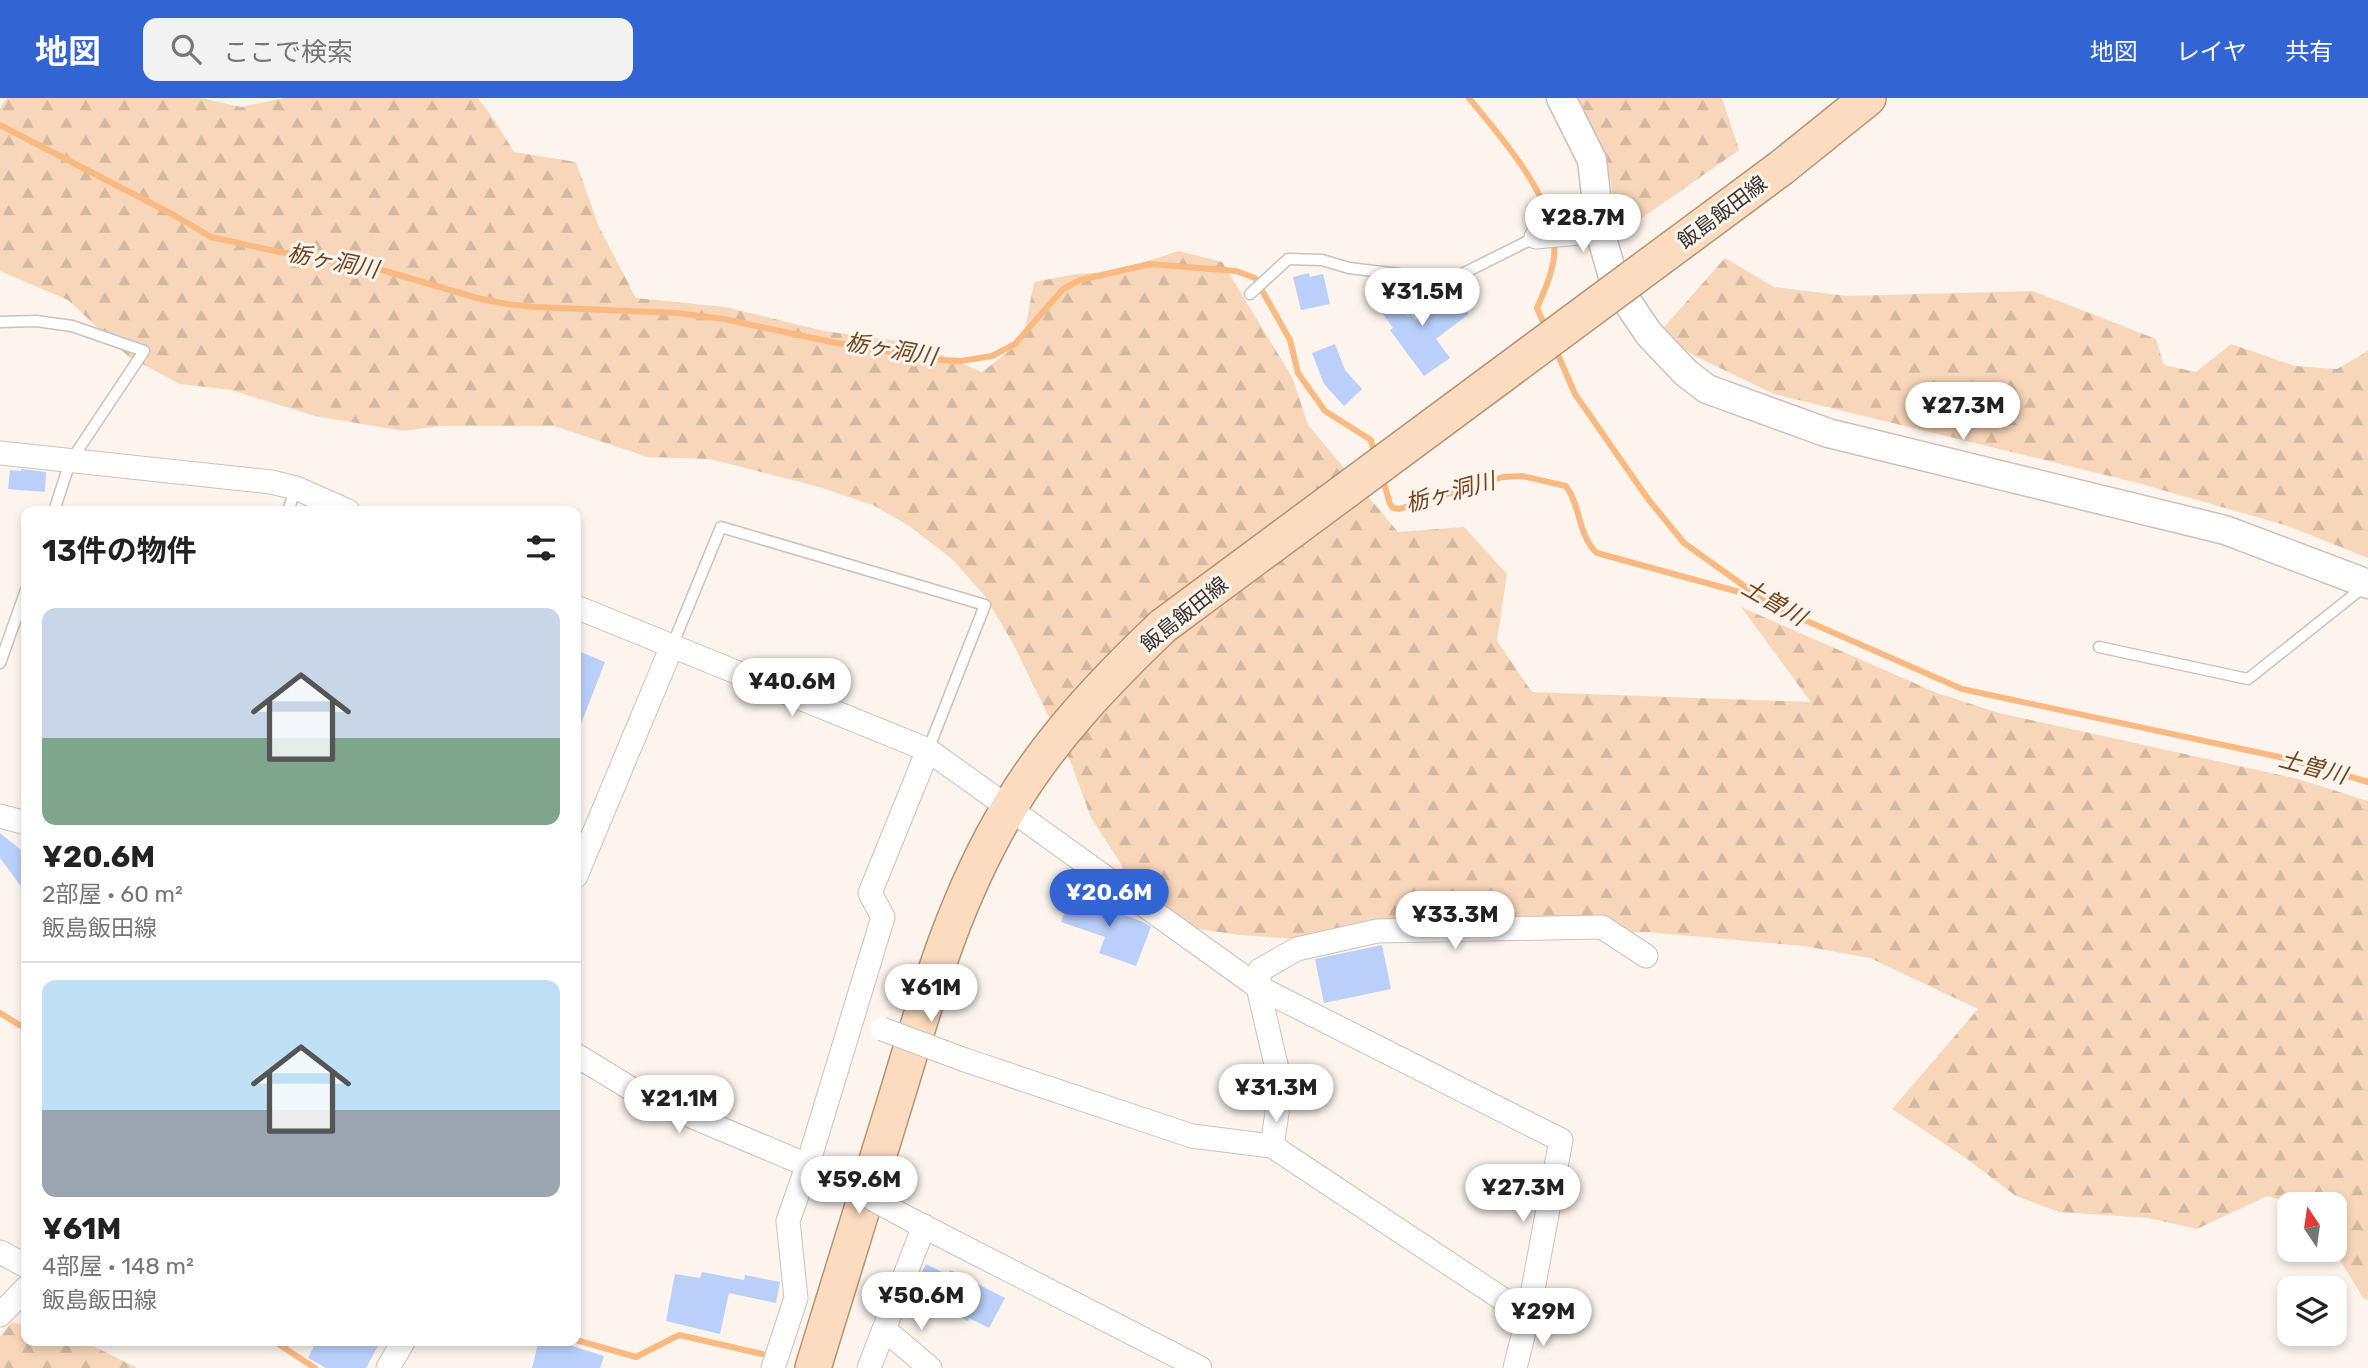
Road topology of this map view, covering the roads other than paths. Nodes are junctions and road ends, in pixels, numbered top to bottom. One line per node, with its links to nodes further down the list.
1 (1562, 98): 3 (street)
2 (1868, 98): 20 (main road, 飯島飯田線, bridge)
3 (1600, 231): 4 (street); 13 (street)
4 (1536, 237): 5 (lane)
5 (1250, 294)
6 (0, 322): 8 (lane)
7 (0, 453): 8 (street)
8 (70, 462): 9 (street); 10 (lane)
9 (296, 488): 11 (lane); 12 (street)
10 (56, 506)
11 (290, 506)
12 (337, 506)
13 (2368, 584): 17 (lane)
14 (21, 604): 18 (lane)
15 (581, 609): 16 (street)
16 (672, 646): 19 (street); 19 (lane); 23 (street)
17 (2099, 647)
18 (0, 663)
19 (928, 750): 20 (street); 26 (street)
20 (1010, 806): 25 (street); 40 (main road, 飯島飯田線)
21 (0, 816): 22 (street)
22 (21, 822)
23 (581, 864)
24 (1646, 956): 25 (street)
25 (1258, 987): 28 (street); 35 (street)
26 (853, 1018): 28 (street, bridge); 29 (street)
27 (581, 1058): 29 (street)
28 (1272, 1146): 35 (street)
29 (817, 1168): 30 (street, bridge); 39 (street)
30 (919, 1224): 36 (street); 43 (street)
31 (0, 1252): 32 (street)
32 (21, 1263)
33 (21, 1293): 34 (street)
34 (0, 1315)
35 (1528, 1316): 44 (street)
36 (884, 1329): 41 (street); 42 (street)
37 (401, 1346): 38 (street)
38 (388, 1368)
39 (773, 1368)
40 (813, 1368)
41 (869, 1368)
42 (930, 1368)
43 (1200, 1368)
44 (1515, 1368)

